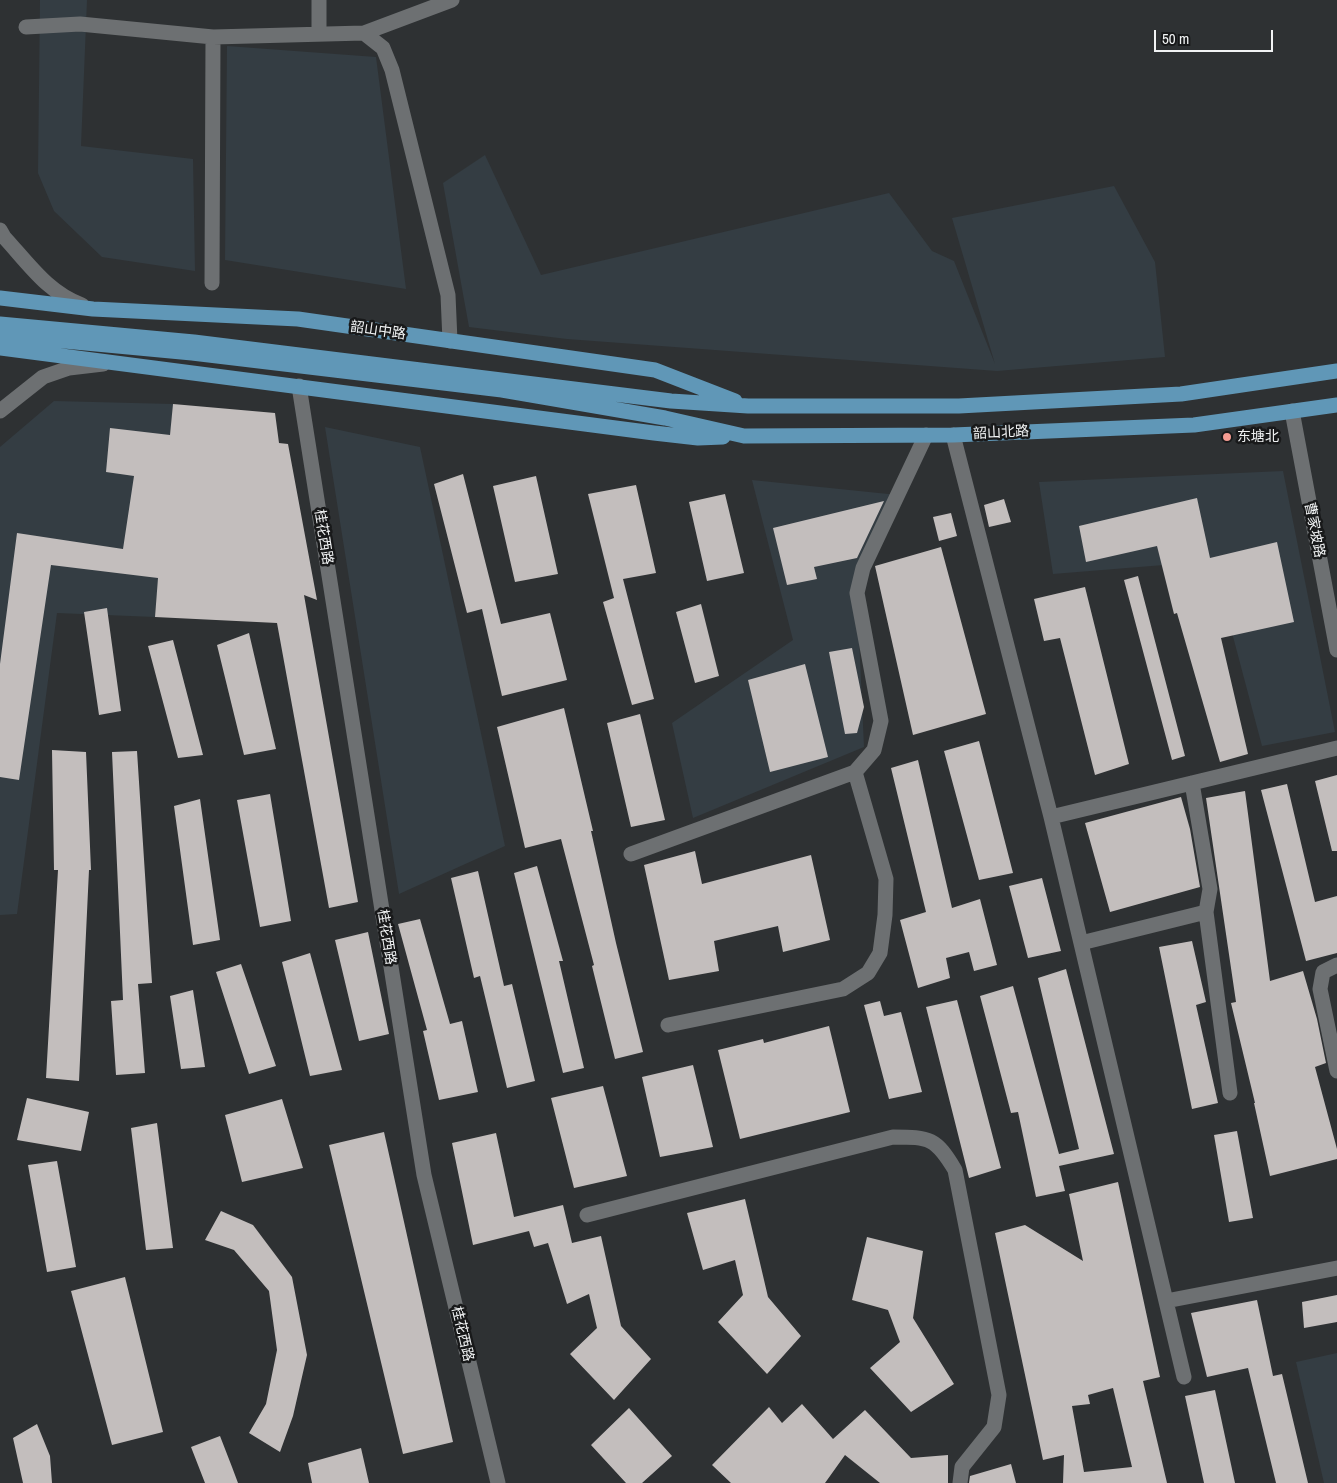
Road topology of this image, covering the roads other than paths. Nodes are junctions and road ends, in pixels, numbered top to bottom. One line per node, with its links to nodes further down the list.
1 (319, 0): 5 (street)
2 (452, 0): 4 (street)
3 (26, 27): 6 (street)
4 (364, 33): 5 (street); 13 (street)
5 (319, 34): 6 (street)
6 (213, 37): 8 (street)
7 (0, 230): 10 (street)
8 (212, 283)
9 (0, 298): 10 (main road, 韶山中路)
10 (93, 309): 13 (main road, 韶山中路)
11 (0, 324): 19 (main road)
12 (0, 335): 24 (main road, 韶山北路)
13 (450, 341): 19 (main road, 韶山中路)
14 (0, 348): 15 (main road)
15 (108, 363): 17 (main road); 20 (street)
16 (1337, 371): 19 (main road)
17 (298, 386): 24 (main road); 41 (street, 桂花西路)
18 (1337, 404): 21 (main road, 韶山北路)
19 (748, 406)
20 (0, 411)
21 (1292, 411): 23 (main road, 韶山北路); 25 (street, 曹家坡路)
22 (926, 435): 23 (main road, 韶山北路); 24 (main road, 韶山北路); 27 (street)
23 (953, 435): 29 (street)
24 (744, 436)
25 (1337, 650)
26 (1337, 748): 28 (street)
27 (855, 772): 30 (street); 34 (street)
28 (1192, 783): 29 (street); 31 (street)
29 (1051, 817): 32 (street)
30 (631, 854)
31 (1206, 912): 32 (street); 36 (street)
32 (1081, 943): 39 (street)
33 (1337, 965): 35 (street)
34 (668, 1025)
35 (1337, 1070)
36 (1230, 1093)
37 (587, 1215): 42 (street)
38 (1337, 1268): 39 (street)
39 (1166, 1301): 40 (street)
40 (1184, 1377)
41 (498, 1483)
42 (960, 1483)

